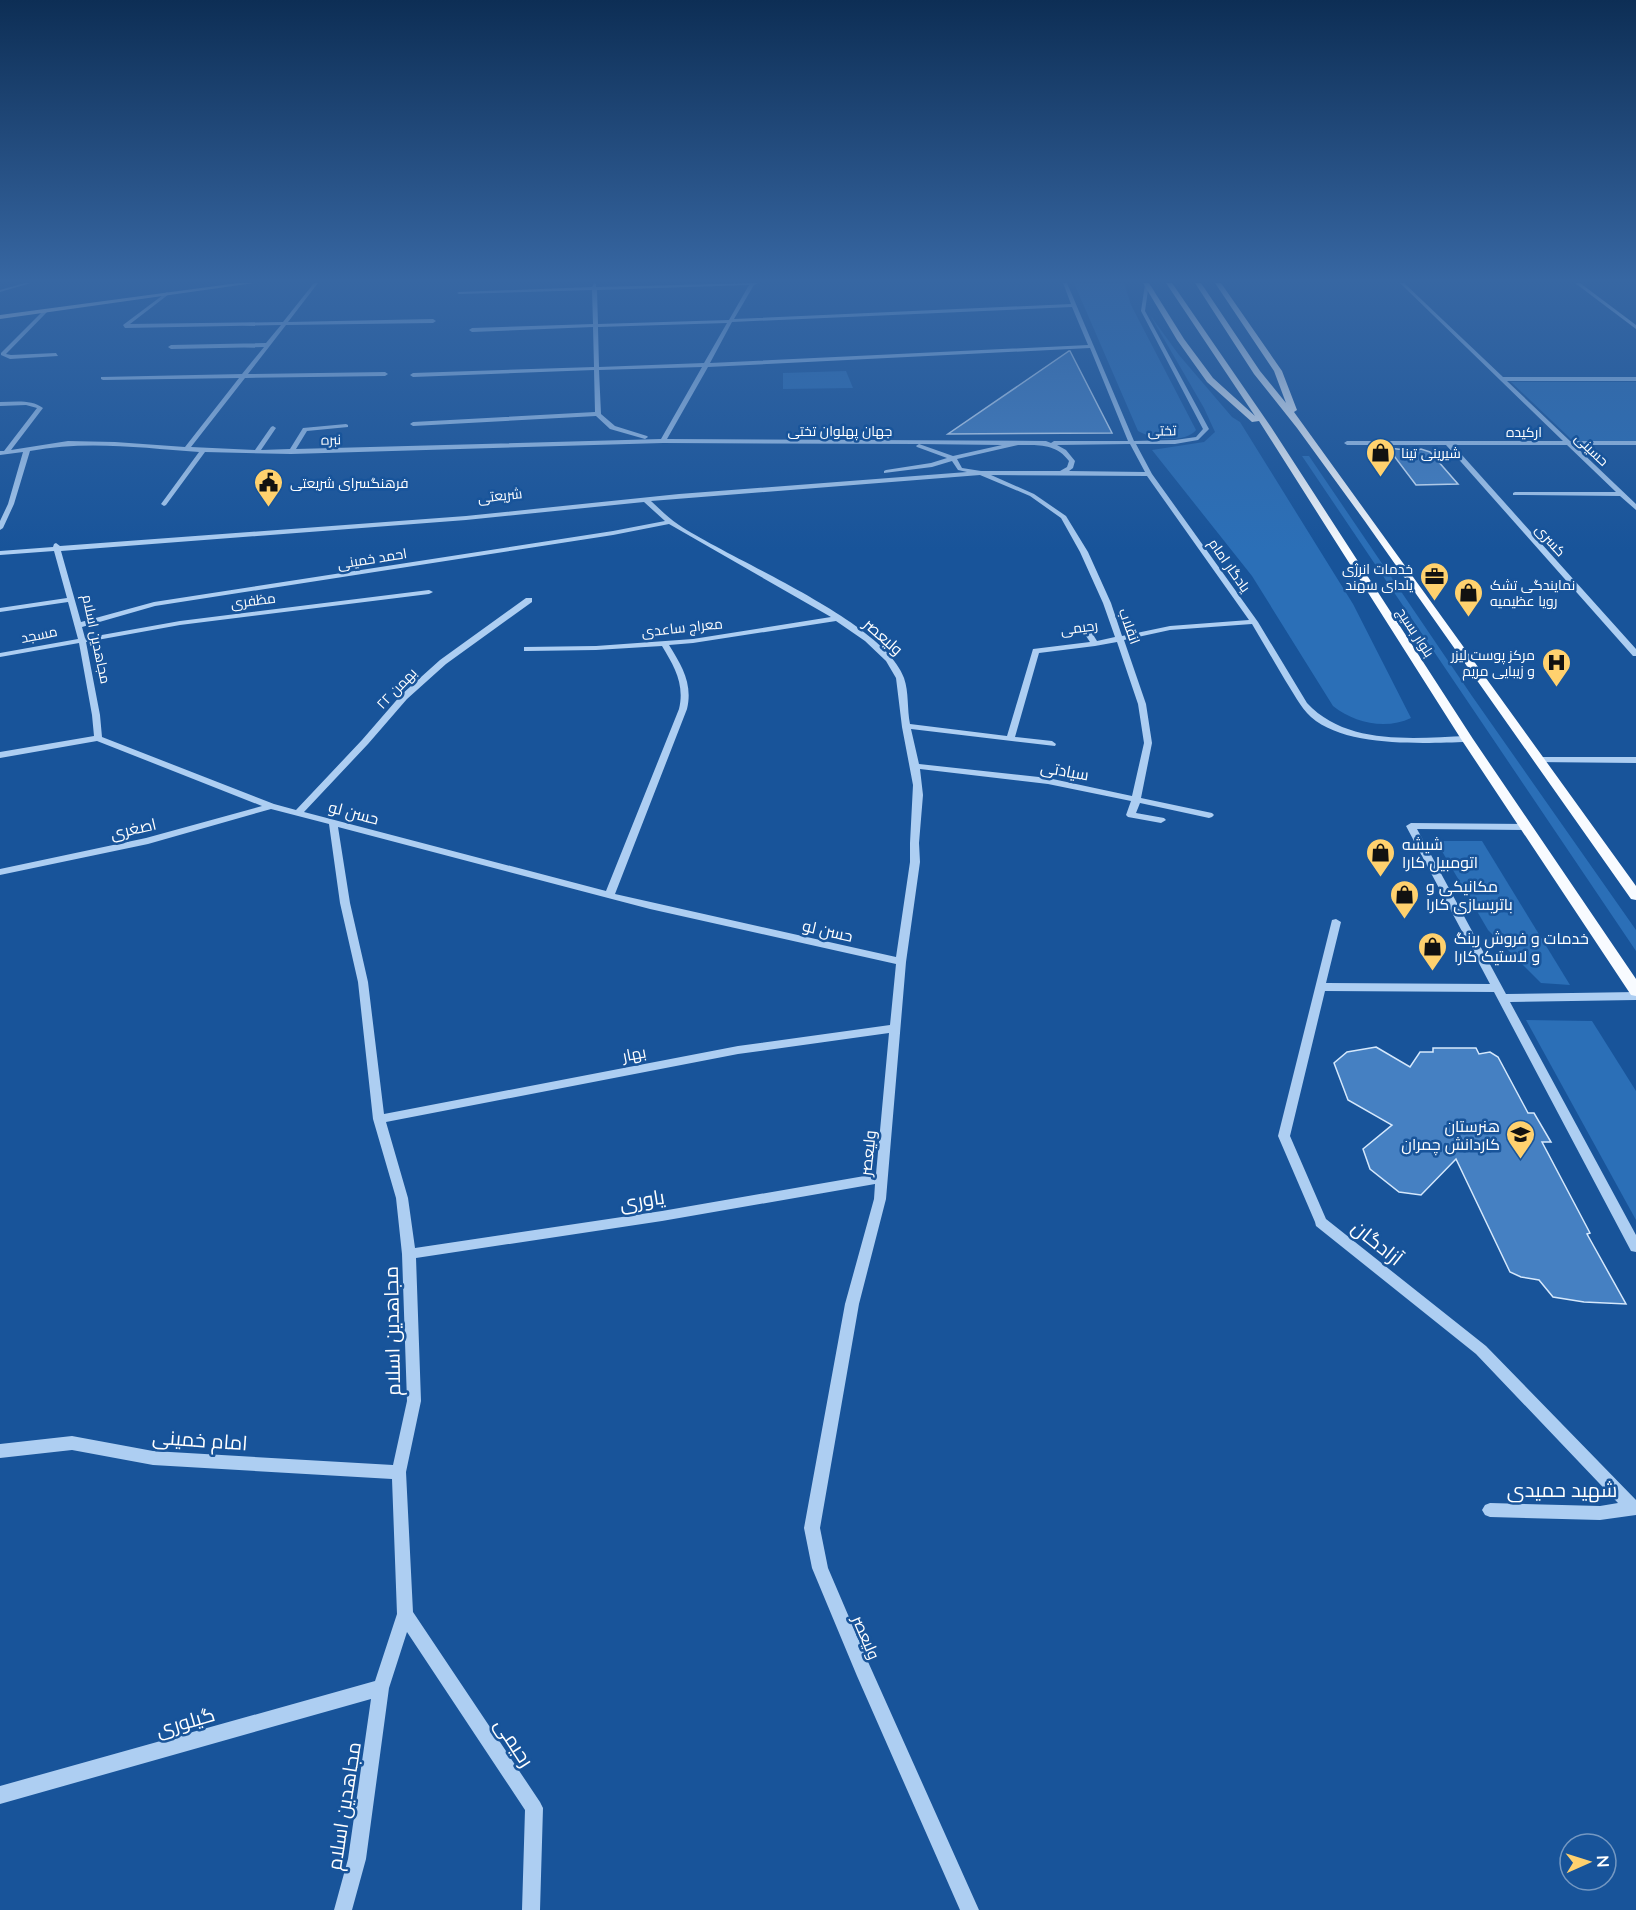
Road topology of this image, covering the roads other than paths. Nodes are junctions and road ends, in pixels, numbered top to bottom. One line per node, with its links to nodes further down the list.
1 (246, 372): 14 (street)
2 (488, 372): 13 (street)
3 (596, 372): 19 (street)
4 (702, 372): 25 (street)
5 (1103, 372): 26 (street, یادگار امام)
6 (1176, 372): 26 (street, تختی)
7 (1204, 372): 24 (main road)
8 (1229, 372): 24 (main road, بلوار بسیج)
9 (1259, 372): 22 (main road, بلوار بسیج)
10 (1278, 372): 22 (main road)
11 (1495, 372): 16 (street, حسینی)
12 (385, 374): 14 (street)
13 (413, 375)
14 (243, 376): 15 (street); 35 (street)
15 (103, 378)
16 (1502, 379): 17 (street); 32 (street, حسینی)
17 (1636, 379)
18 (0, 404): 39 (street)
19 (598, 414): 20 (street); 25 (street)
20 (413, 423)
21 (346, 426): 38 (street)
22 (1300, 426): 77 (main road, بلوار بسیج)
23 (273, 428): 37 (street)
24 (1271, 435): 74 (main road, بلوار بسیج)
25 (663, 441): 27 (street, جهان پهلوان تختی); 38 (street, نبره)
26 (1132, 442): 29 (street); 43 (street, یادگار امام)
27 (907, 443): 28 (street, جهان پهلوان تختی); 40 (street)
28 (1017, 443): 29 (street); 40 (street, شریعتی)
29 (1046, 443): 42 (street)
30 (1347, 443): 31 (street, ارکیده)
31 (1448, 443): 32 (street, ارکیده); 69 (street, کسری)
32 (1569, 443): 33 (street, ارکیده); 45 (street, حسینی)
33 (1636, 443)
34 (27, 449): 35 (street, نبره); 39 (street, نبره); 48 (street)
35 (186, 450): 36 (street, نبره)
36 (202, 452): 37 (street, نبره); 49 (street)
37 (257, 452): 38 (street, نبره)
38 (291, 452)
39 (3, 453)
40 (953, 458): 41 (street, انقلاب); 53 (street, شریعتی)
41 (981, 472): 42 (street, شریعتی); 46 (street, شریعتی); 64 (street, انقلاب)
42 (1061, 472): 43 (street, شریعتی)
43 (1149, 474): 61 (street, یادگار امام)
44 (1515, 494): 45 (street)
45 (1622, 494): 50 (street, حسینی)
46 (645, 500): 51 (street, ولیعصر); 53 (street, شریعتی)
47 (0, 504): 48 (street)
48 (11, 504): 52 (street)
49 (164, 504)
50 (1636, 507)
51 (670, 522): 60 (street, ولیعصر); 62 (street, احمد خمینی)
52 (0, 528)
53 (56, 547): 54 (street, شریعتی); 55 (street, شریعتی); 57 (street, مجاهدین اسلام)
54 (0, 548)
55 (0, 553)
56 (429, 592): 65 (street, مظفری)
57 (72, 599): 59 (street); 62 (street, مجاهدین اسلام)
58 (529, 600): 82 (street, ۲۲ بهمن)
59 (0, 610)
60 (838, 618): 66 (street, معراج ساعدی); 71 (street, ولیعصر)
61 (1254, 622): 64 (street, رحیمی); 74 (street, یادگار امام)
62 (79, 626): 65 (street, مجاهدین اسلام)
63 (1084, 627): 67 (street)
64 (1121, 638): 67 (street, رحیمی); 80 (street, انقلاب)
65 (82, 640): 70 (street, مسجد); 72 (street, مجاهدین اسلام)
66 (664, 643): 68 (street, معراج ساعدی); 88 (street)
67 (1095, 644): 73 (street, رحیمی)
68 (527, 649)
69 (1636, 654)
70 (0, 655)
71 (906, 726): 73 (street); 79 (street, ولیعصر)
72 (98, 738): 76 (street); 81 (street, حسن لو)
73 (1010, 739): 75 (street)
74 (1467, 739): 86 (main road, بلوار بسیج)
75 (1052, 744)
76 (0, 755)
77 (1538, 760): 78 (street); 89 (main road, بلوار بسیج)
78 (1636, 760)
79 (914, 766): 80 (street, سیادتی); 91 (street, ولیعصر)
80 (1136, 800): 83 (street, سیادتی); 84 (street)
81 (271, 806): 82 (street, حسن لو); 87 (street, اصغری)
82 (298, 813): 85 (street, حسن لو)
83 (1209, 815)
84 (1161, 820)
85 (333, 822): 88 (street, حسن لو); 97 (street, مجاهدین اسلام)
86 (1526, 827): 93 (main road, بلوار بسیج); 94 (street)
87 (0, 872)
88 (609, 895): 91 (street, حسن لو)
89 (1636, 896)
90 (1336, 922): 92 (street, آزادگان)
91 (901, 962): 96 (street, ولیعصر)
92 (1321, 987): 94 (street); 103 (street, آزادگان)
93 (1636, 991)
94 (1501, 993): 95 (street); 99 (street)
95 (1636, 996)
96 (896, 1028): 97 (street, بهار); 98 (street, ولیعصر)
97 (379, 1119): 100 (street, مجاهدین اسلام)
98 (880, 1178): 100 (street, یاوری); 110 (street, ولیعصر)
99 (1636, 1247)
100 (409, 1254): 102 (street, مجاهدین اسلام)
101 (0, 1451): 102 (street, امام خمینی)
102 (399, 1472): 105 (street, مجاهدین اسلام)
103 (1635, 1508): 104 (street, شهید حمیدی)
104 (1490, 1510)
105 (405, 1614): 106 (street, مجاهدین اسلام); 109 (street, رحیمی)
106 (381, 1688): 107 (street, گیلوری); 108 (street, مجاهدین اسلام)
107 (0, 1795)
108 (343, 1910)
109 (531, 1910)
110 (970, 1910)

